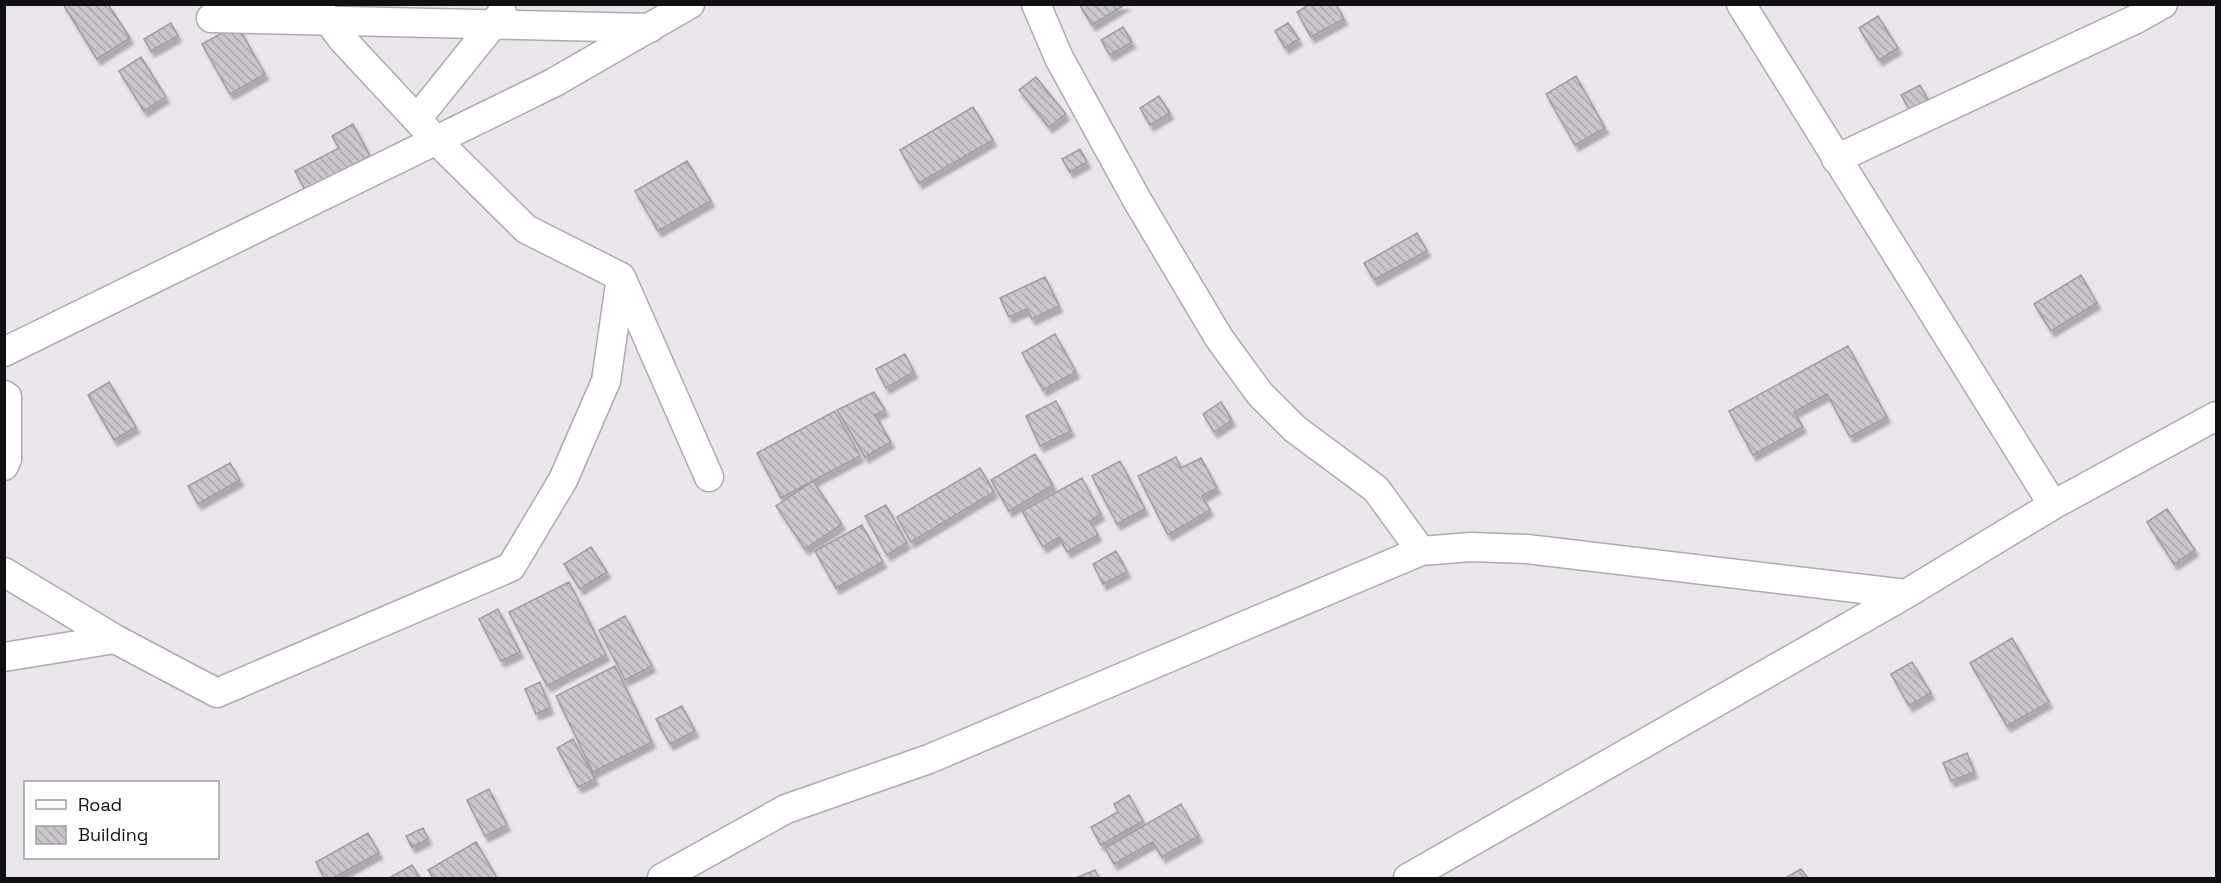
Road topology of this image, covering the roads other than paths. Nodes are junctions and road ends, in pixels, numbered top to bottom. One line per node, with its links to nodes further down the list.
1 (690, 4): 7 (street)
2 (1036, 4): 19 (street)
3 (1741, 4): 11 (street)
4 (2163, 4): 11 (street)
5 (322, 12): 6 (street); 8 (street); 9 (street)
6 (502, 14): 7 (street); 9 (street)
7 (650, 16): 10 (street)
8 (211, 18)
9 (417, 119): 10 (street)
10 (437, 141): 12 (street); 13 (street)
11 (1836, 159): 18 (street)
12 (621, 277): 17 (street); 22 (street)
13 (4, 352)
14 (4, 395): 16 (street)
15 (2217, 416): 18 (street)
16 (4, 466)
17 (709, 477)
18 (2053, 505): 21 (street)
19 (1421, 551): 21 (street); 24 (street)
20 (4, 572): 22 (street)
21 (1906, 594): 25 (street)
22 (115, 639): 23 (street)
23 (4, 657)
24 (662, 879)
25 (1408, 879)

